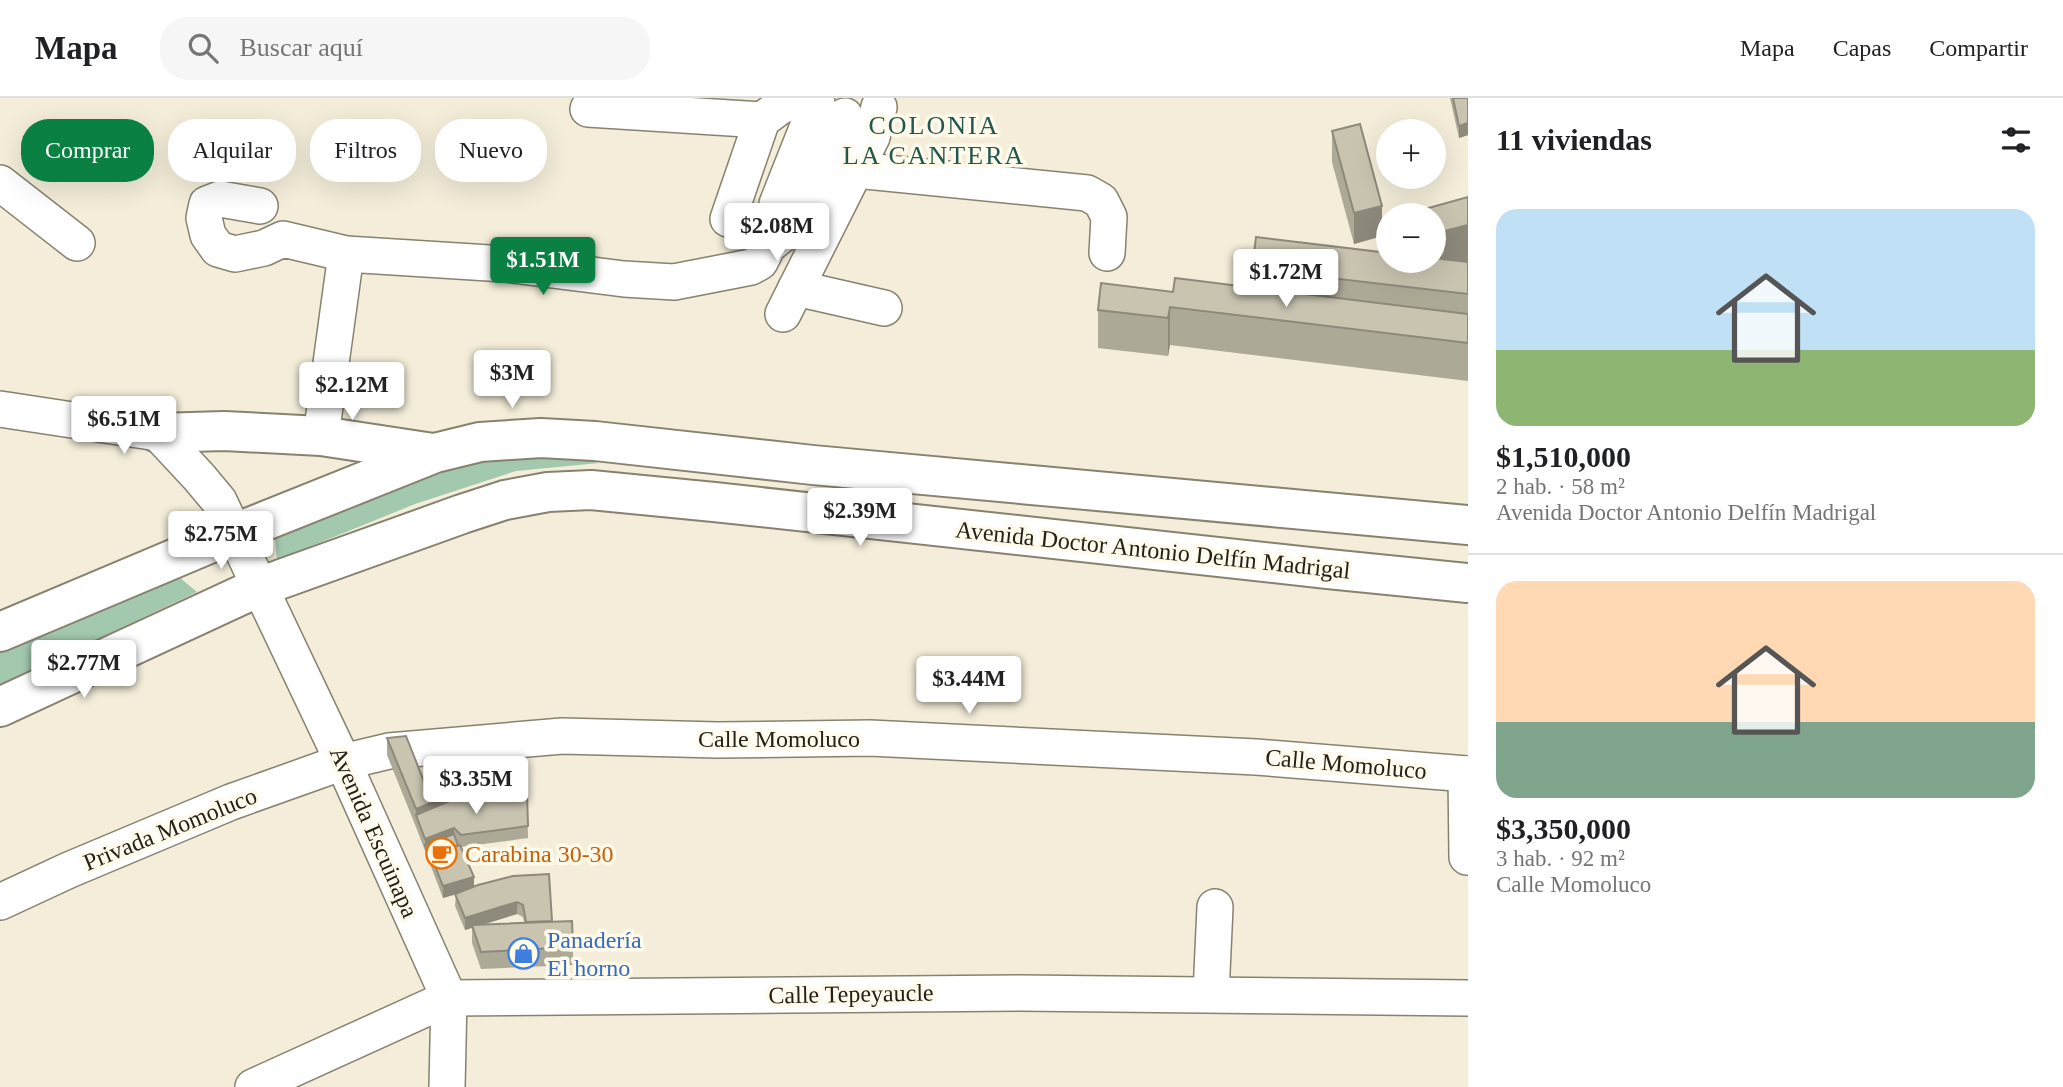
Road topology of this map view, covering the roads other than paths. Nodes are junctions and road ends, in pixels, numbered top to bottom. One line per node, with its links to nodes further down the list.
1 (588, 109): 2 (street)
2 (827, 109): 3 (street); 6 (street); 9 (street)
3 (856, 170): 8 (street); 10 (street)
4 (0, 183): 7 (street)
5 (260, 206): 9 (street)
6 (728, 219)
7 (77, 243)
8 (1107, 253)
9 (346, 254): 13 (street)
10 (884, 308)
11 (0, 409): 12 (street)
12 (158, 433): 13 (main road); 16 (street, Avenida Escuinapa)
13 (321, 436): 14 (main road)
14 (435, 453): 15 (main road, Avenida Doctor Antonio Delfín Madrigal); 16 (main road, Avenida Doctor Antonio Delfín Madrigal)
15 (1468, 525)
16 (235, 533): 18 (street, Avenida Escuinapa); 19 (main road, Avenida Doctor Antonio Delfín Madrigal)
17 (1468, 583): 18 (main road, Avenida Doctor Antonio Delfín Madrigal)
18 (259, 587): 20 (main road, Avenida Doctor Antonio Delfín Madrigal); 21 (street, Avenida Escuinapa)
19 (0, 632)
20 (0, 707)
21 (344, 762): 22 (street, Calle Momoluco); 24 (street, Privada Momoluco); 27 (street, Avenida Escuinapa)
22 (1467, 774): 23 (street)
23 (1467, 857)
24 (0, 902)
25 (1215, 907): 26 (street)
26 (1211, 994): 27 (street, Calle Tepeyaucle); 28 (street, Calle Tepeyaucle)
27 (449, 999): 29 (street, Calle Tepeyaucle); 30 (street, Avenida Escuinapa)
28 (1468, 999)
29 (253, 1087)
30 (447, 1087)

